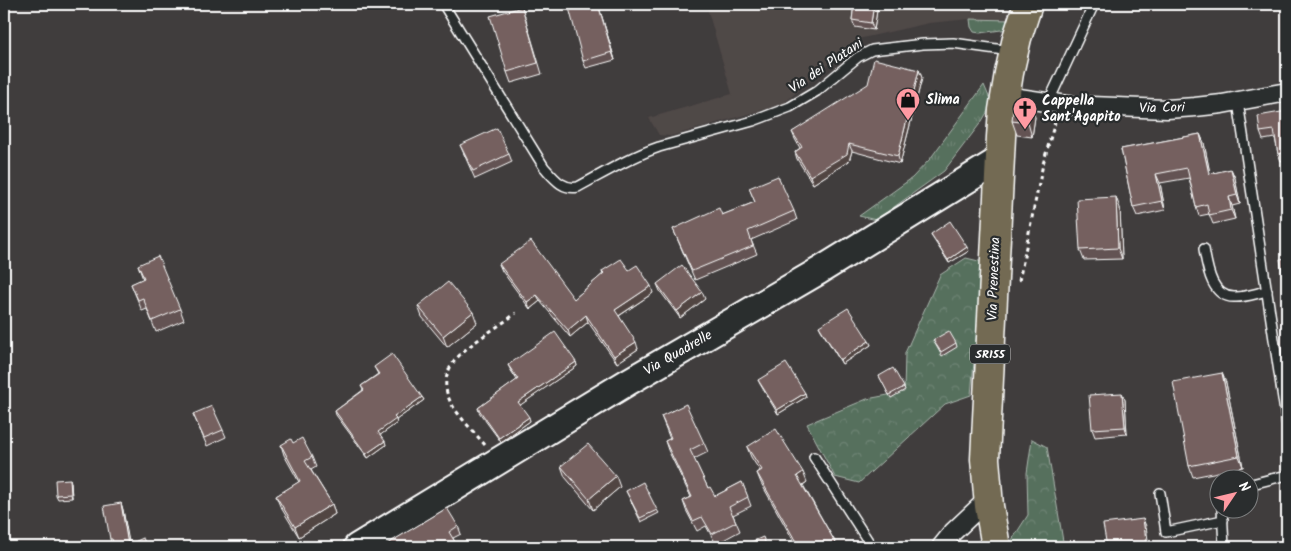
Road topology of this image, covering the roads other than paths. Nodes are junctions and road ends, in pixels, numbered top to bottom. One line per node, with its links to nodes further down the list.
1 (1094, 4): 8 (lane)
2 (444, 7): 4 (lane, Via dei Platani)
3 (1024, 14): 4 (main road, SR155)
4 (1014, 51): 6 (main road, SR155)
5 (1287, 92): 7 (street, Via Cori)
6 (1006, 96): 8 (street, Via Cori); 9 (main road, SR155)
7 (1238, 102): 8 (street, Via Cori); 11 (lane)
8 (1054, 104)
9 (999, 160): 17 (main road, Via Prenestina / SR155); 19 (street, Via Quadrelle)
10 (1204, 249): 11 (lane)
11 (1267, 291): 12 (lane)
12 (1287, 425)
13 (814, 457): 20 (lane)
14 (1287, 475): 15 (lane)
15 (1258, 482)
16 (1160, 493): 18 (lane)
17 (988, 499): 21 (street); 22 (main road, Via Prenestina / SR155)
18 (1223, 520): 23 (lane)
19 (357, 547)
20 (872, 547)
21 (941, 547)
22 (996, 547)
23 (1224, 547)

